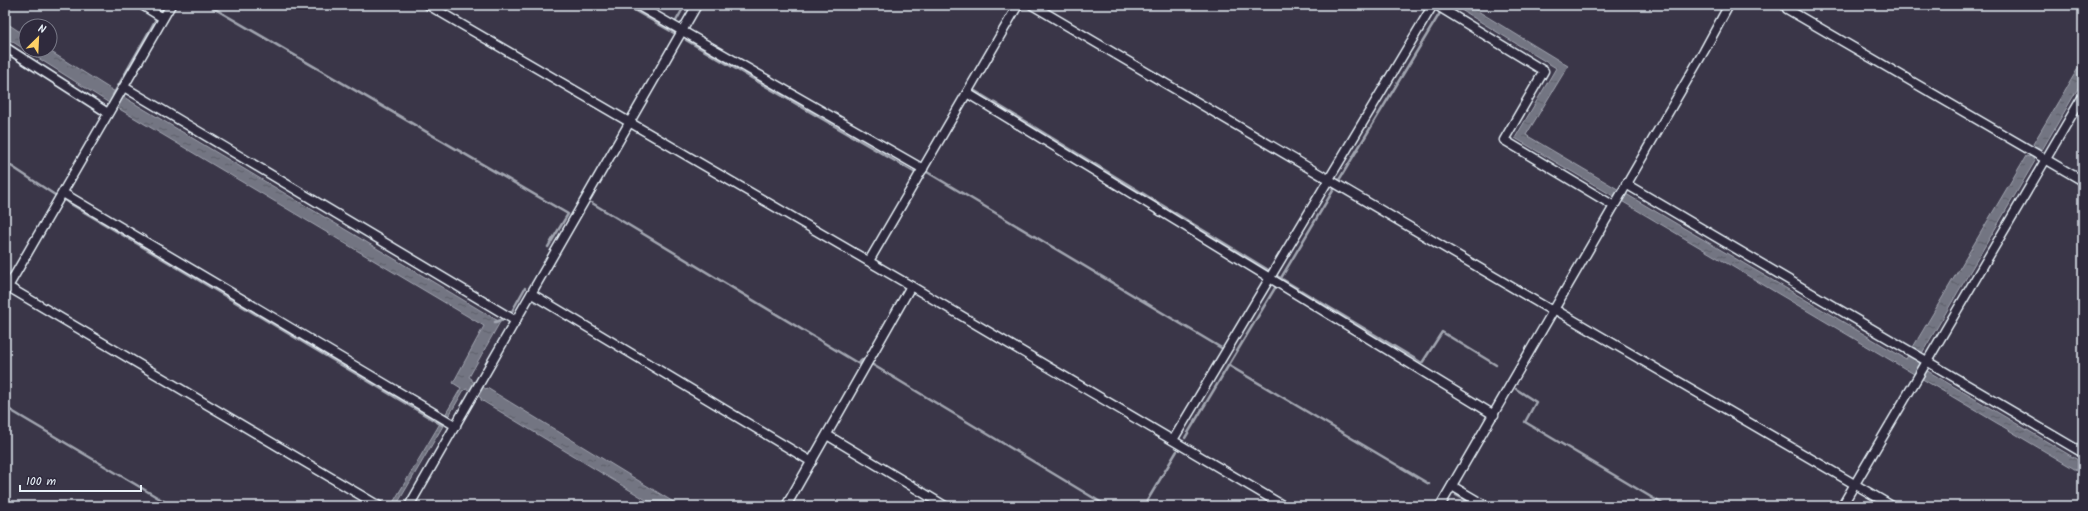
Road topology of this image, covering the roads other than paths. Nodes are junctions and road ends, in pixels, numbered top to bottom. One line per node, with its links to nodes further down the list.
1 (142, 5): 11 (street)
2 (171, 5): 11 (street)
3 (428, 5): 18 (street)
4 (637, 5): 12 (street)
5 (697, 5): 12 (street)
6 (1018, 5): 15 (street)
7 (1032, 5): 21 (street)
8 (1729, 5): 23 (street)
9 (1785, 5): 19 (street)
10 (1439, 7): 21 (street); 25 (street)
11 (163, 18): 14 (street)
12 (682, 31): 18 (street); 20 (street)
13 (5, 47): 17 (street)
14 (122, 90): 17 (street); 32 (street)
15 (967, 93): 20 (street); 27 (street)
16 (2083, 96): 19 (street)
17 (110, 110): 24 (street)
18 (630, 122): 26 (street); 30 (street)
19 (2045, 159): 22 (street); 33 (street)
20 (923, 169): 26 (street)
21 (1329, 180): 27 (street); 31 (street)
22 (2083, 181)
23 (1624, 187): 25 (street); 33 (street)
24 (63, 193): 29 (street); 35 (street)
25 (1616, 202): 31 (street)
26 (869, 261): 28 (street)
27 (1270, 278): 34 (street); 37 (street)
28 (911, 286): 36 (street); 37 (street)
29 (6, 288): 42 (street)
30 (532, 294): 32 (street); 39 (street)
31 (1554, 309): 34 (street); 40 (street)
32 (516, 321): 35 (street)
33 (1922, 365): 38 (street); 40 (street)
34 (1494, 415): 41 (street)
35 (456, 426): 43 (street)
36 (827, 435): 39 (street); 45 (street)
37 (1173, 440): 46 (street)
38 (2083, 453)
39 (812, 462): 44 (street)
40 (1854, 484): 49 (street); 50 (street)
41 (1452, 486): 47 (street); 48 (street)
42 (379, 506)
43 (409, 506)
44 (786, 506)
45 (945, 506)
46 (1284, 506)
47 (1440, 506)
48 (1486, 506)
49 (1842, 506)
50 (1892, 506)

